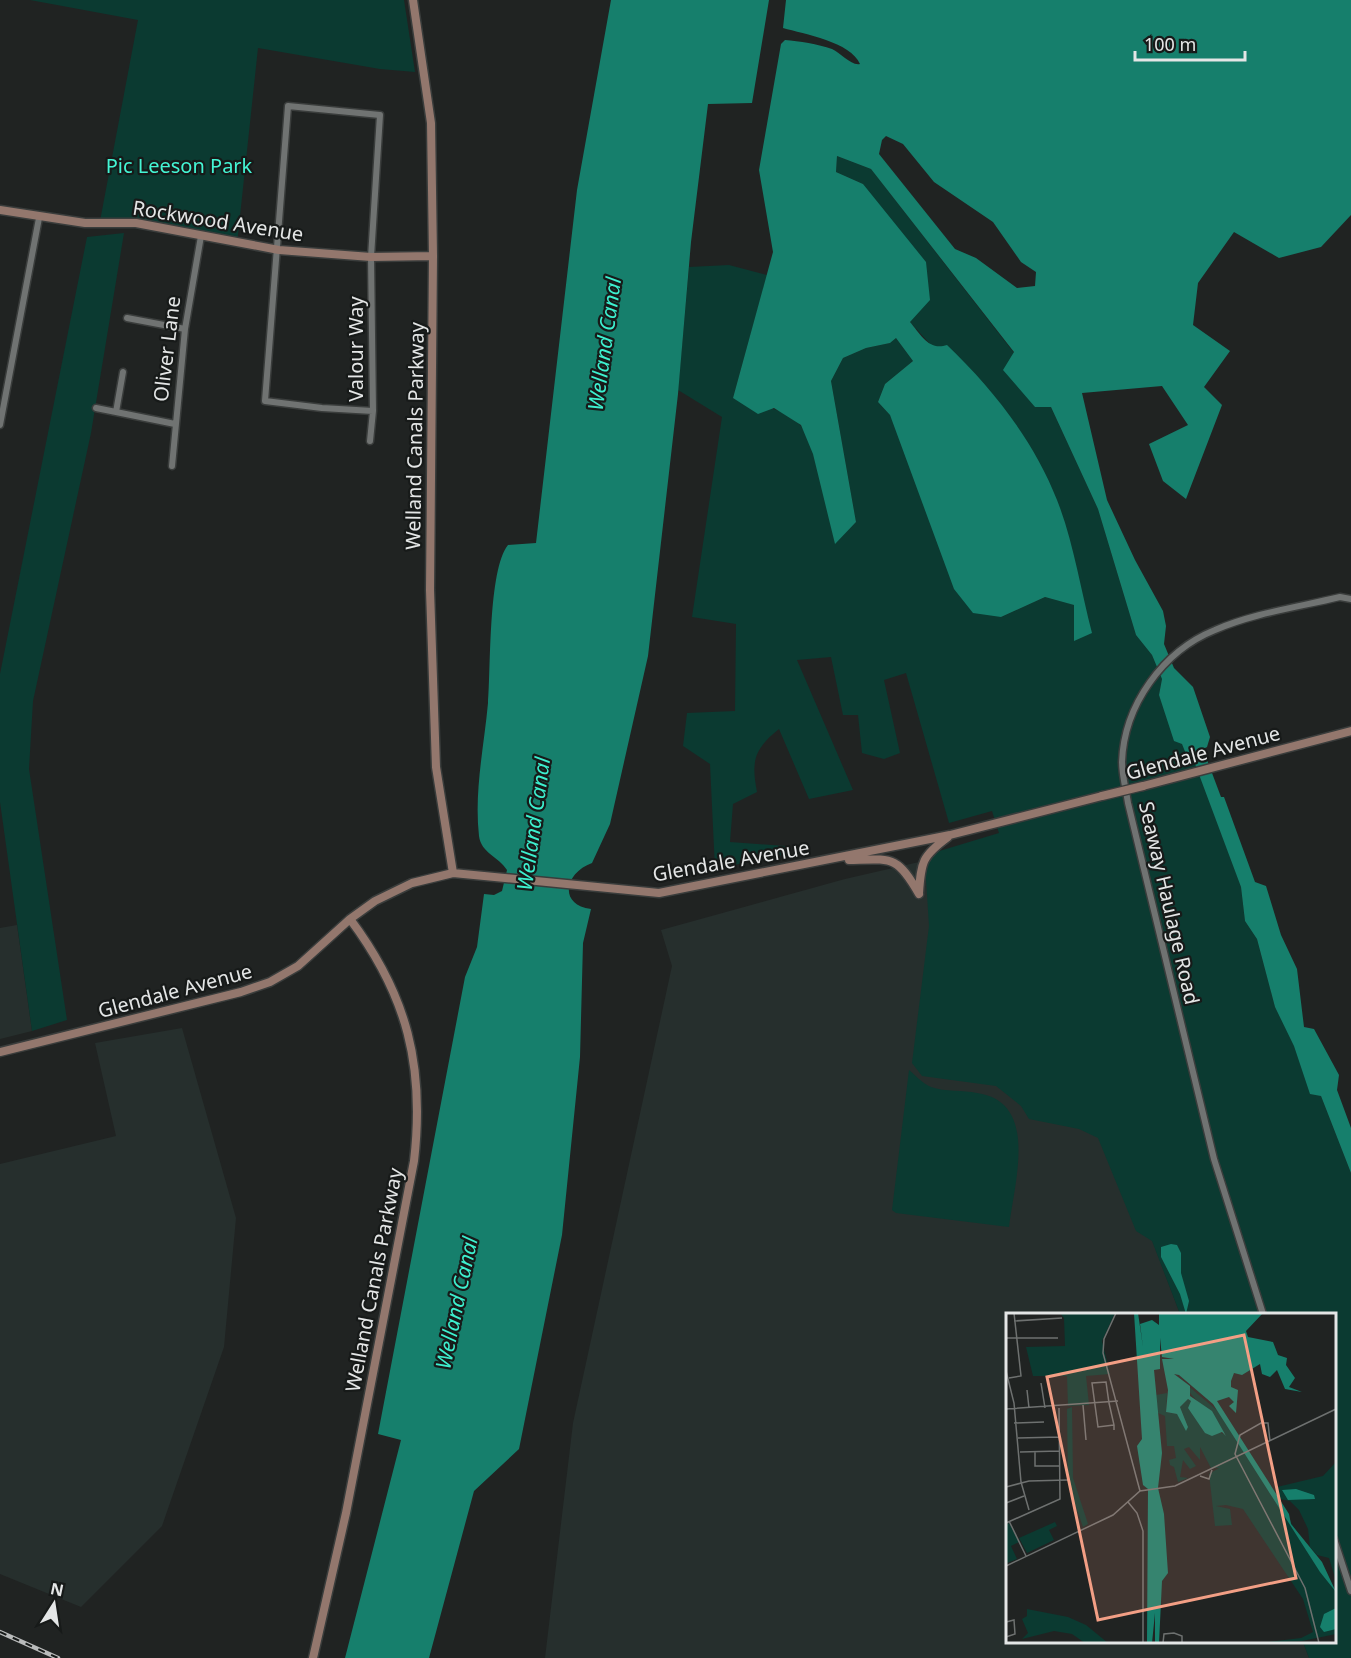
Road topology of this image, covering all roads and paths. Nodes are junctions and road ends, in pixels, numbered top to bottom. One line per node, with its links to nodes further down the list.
1 (412, 0): 6 (main road, Welland Canals Parkway)
2 (0, 210): 3 (main road, Rockwood Avenue)
3 (39, 218): 4 (main road, Rockwood Avenue); 12 (street)
4 (201, 236): 5 (main road, Rockwood Avenue); 9 (street, Oliver Lane)
5 (279, 250): 7 (main road, Rockwood Avenue); 7 (street, Valour Way); 13 (street)
6 (433, 256): 7 (main road, Rockwood Avenue); 23 (main road, Welland Canals Parkway)
7 (371, 257): 13 (street, Valour Way)
8 (127, 318): 9 (street)
9 (184, 329): 15 (street, Oliver Lane)
10 (123, 372): 14 (street)
11 (96, 408): 14 (street)
12 (1, 411): 16 (street)
13 (373, 411): 17 (street, Valour Way)
14 (116, 412): 15 (street)
15 (175, 423): 18 (street, Oliver Lane)
16 (0, 425)
17 (370, 441)
18 (172, 466)
19 (1351, 598): 26 (street, Seaway Haulage Road)
20 (1351, 731): 21 (main road, Glendale Avenue, bridge)
21 (950, 835): 22 (main road, Glendale Avenue); 22 (main road)
22 (831, 860): 23 (main road, Glendale Avenue)
23 (453, 873): 24 (main road, Glendale Avenue)
24 (350, 919): 25 (main road, Glendale Avenue); 29 (main road, Welland Canals Parkway)
25 (0, 1052)
26 (1263, 1313)
27 (1336, 1542): 28 (street)
28 (1351, 1591)
29 (313, 1658)

